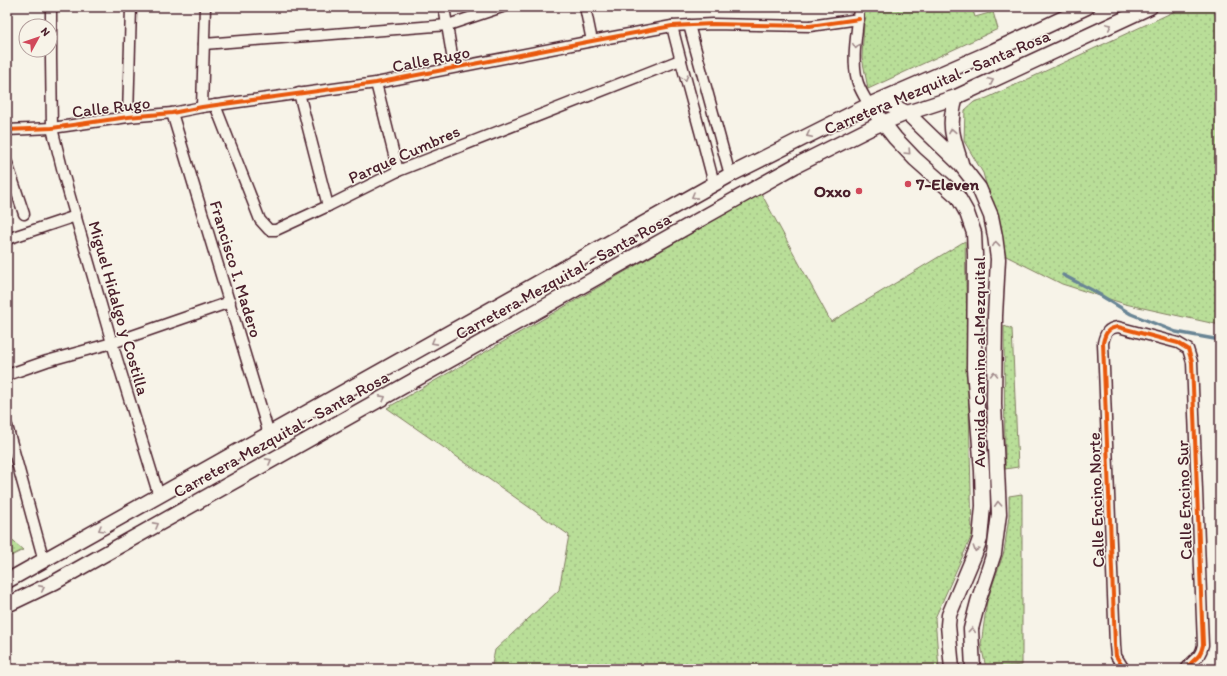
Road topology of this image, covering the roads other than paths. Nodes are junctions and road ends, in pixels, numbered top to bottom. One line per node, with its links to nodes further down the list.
1 (51, 7): 28 (street, Miguel Hidalgo y Costilla)
2 (131, 7): 26 (street)
3 (205, 7): 15 (street)
4 (444, 7): 12 (street)
5 (502, 7): 12 (street)
6 (585, 7): 14 (street)
7 (859, 7): 10 (street)
8 (1087, 7): 21 (main road, Carretera Mezquital - Santa Rosa)
9 (1150, 7): 20 (main road, Carretera Mezquital - Santa Rosa, one-way to 9)
10 (859, 19): 11 (street, Calle Rugo); 21 (street, one-way to 21)
11 (689, 24): 13 (street, Calle Rugo); 29 (street)
12 (448, 25): 15 (street); 17 (street)
13 (672, 26): 14 (street, Calle Rugo); 16 (street)
14 (592, 41): 17 (street, Calle Rugo)
15 (204, 44): 23 (street)
16 (680, 60): 31 (street, one-way to 31); 34 (street, Parque Cumbres)
17 (454, 67): 18 (street, Calle Rugo)
18 (376, 83): 19 (street, Calle Rugo); 34 (street)
19 (299, 93): 22 (street, Calle Rugo); 37 (street)
20 (956, 97): 25 (main road, Carretera Mezquital - Santa Rosa); 33 (main road, one-way to 20)
21 (874, 103): 25 (main road, Avenida Camino al Mezquital); 27 (main road, Avenida Camino al Mezquital); 35 (main road, Carretera Mezquital - Santa Rosa, one-way to 35)
22 (215, 105): 23 (street, Calle Rugo); 37 (street, Parque Cumbres)
23 (202, 107): 24 (street, Calle Rugo)
24 (172, 113): 26 (street, Calle Rugo); 41 (street, Francisco I. Madero)
25 (907, 113): 27 (main road, Carretera Mezquital - Santa Rosa); 33 (main road, Avenida Camino al Mezquital)
26 (128, 117): 28 (street, Calle Rugo)
27 (882, 123): 50 (main road, Carretera Mezquital - Santa Rosa, one-way to 27); 52 (main road, Avenida Camino al Mezquital, one-way to 52)
28 (52, 128): 30 (street, Calle Rugo); 39 (street, Miguel Hidalgo y Costilla)
29 (717, 129): 31 (street); 35 (street)
30 (7, 130)
31 (701, 134): 36 (street)
32 (7, 163): 38 (street)
33 (961, 165): 53 (main road, Avenida Camino al Mezquital, one-way to 33)
34 (398, 171): 37 (street, Parque Cumbres)
35 (730, 175): 36 (main road, Carretera Mezquital - Santa Rosa)
36 (714, 184): 46 (main road, Carretera Mezquital - Santa Rosa, one-way to 46)
37 (328, 206)
38 (24, 214)
39 (76, 216): 40 (street); 43 (street, Miguel Hidalgo y Costilla)
40 (7, 239)
41 (230, 302): 43 (street); 46 (street, Francisco I. Madero)
42 (1104, 336): 51 (street, Calle Encino Norte); 54 (street, Calle Encino Sur)
43 (112, 343): 44 (street); 47 (street, Miguel Hidalgo y Costilla)
44 (7, 375)
45 (7, 426): 48 (street)
46 (269, 434): 47 (main road, Carretera Mezquital - Santa Rosa)
47 (160, 496): 48 (main road, Carretera Mezquital - Santa Rosa, one-way to 48)
48 (44, 561): 49 (main road, Carretera Mezquital - Santa Rosa)
49 (7, 581)
50 (7, 605)
51 (1122, 666)
52 (952, 669)
53 (973, 669)
54 (1186, 669)

